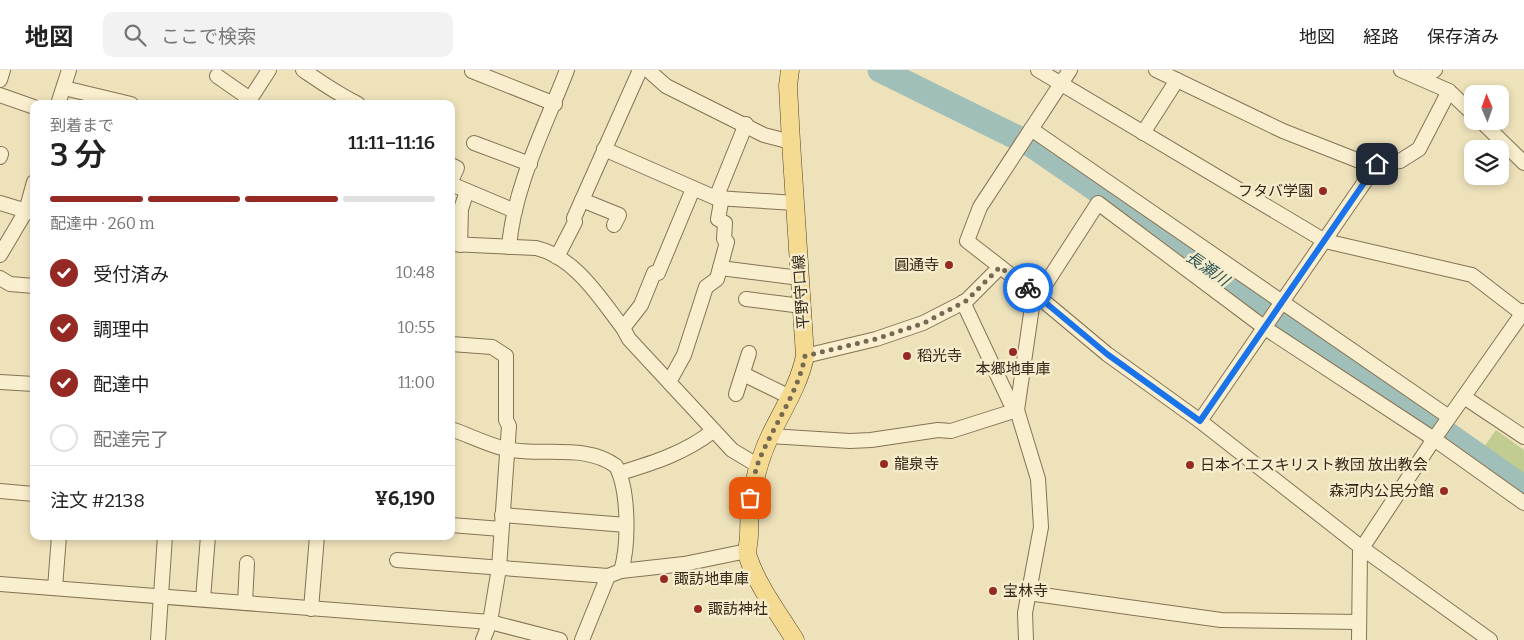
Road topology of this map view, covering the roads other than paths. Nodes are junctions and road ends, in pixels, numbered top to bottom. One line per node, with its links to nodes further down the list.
1 (3, 70): 18 (street)
2 (69, 70): 21 (street)
3 (269, 70): 27 (street)
4 (302, 70): 28 (street)
5 (640, 70): 38 (street)
6 (648, 70): 16 (street)
7 (790, 70): 36 (main road, 平野守口線)
8 (1038, 70): 20 (street)
9 (1070, 70): 20 (street)
10 (1156, 70): 19 (street)
11 (1402, 70): 17 (street)
12 (1435, 70): 17 (street)
13 (472, 71): 29 (street)
14 (565, 71): 29 (street)
15 (217, 76): 26 (street)
16 (664, 76): 32 (street)
17 (1420, 78): 22 (street)
18 (0, 80)
19 (1177, 80): 34 (street); 41 (street)
20 (1060, 84): 34 (street); 35 (street)
21 (64, 88): 24 (street); 25 (street)
22 (1449, 91): 30 (street); 41 (street)
23 (0, 95): 31 (street)
24 (60, 100)
25 (114, 100)
26 (246, 100)
27 (249, 100)
28 (350, 100)
29 (555, 104): 40 (street)
30 (1464, 105)
31 (30, 106)
32 (746, 124): 36 (street); 45 (street)
33 (1490, 130): 39 (street)
34 (1143, 133): 52 (street)
35 (1026, 136): 57 (street); 65 (street)
36 (791, 142): 48 (main road, 平野守口線)
37 (474, 143): 40 (street)
38 (604, 149): 43 (street); 46 (street)
39 (1524, 163)
40 (530, 164): 49 (street)
41 (1377, 164): 52 (street)
42 (455, 185): 44 (street)
43 (693, 189): 45 (street); 68 (street)
44 (467, 191): 49 (street); 53 (street)
45 (719, 198): 48 (street); 58 (street)
46 (582, 200): 51 (street); 56 (street)
47 (0, 203): 50 (street)
48 (796, 203): 60 (main road, 平野守口線)
49 (514, 211): 54 (street)
50 (30, 212): 55 (street)
51 (619, 215)
52 (1325, 241): 65 (street); 67 (street)
53 (456, 244): 54 (street)
54 (509, 247): 56 (street)
55 (0, 255)
56 (557, 257): 68 (street)
57 (1000, 267): 62 (street); 64 (street)
58 (720, 268): 60 (street); 75 (street)
59 (0, 278): 61 (street)
60 (800, 278): 66 (main road, 平野守口線)
61 (30, 286)
62 (1036, 295): 69 (street); 80 (street); 82 (street)
63 (746, 300): 66 (street)
64 (963, 302): 72 (street); 80 (street)
65 (1283, 302): 69 (street); 81 (street)
66 (802, 306): 72 (main road, 平野守口線)
67 (1523, 313): 79 (street)
68 (623, 328): 75 (street)
69 (1265, 328): 82 (street); 87 (street)
70 (455, 344): 88 (street)
71 (749, 353): 73 (street)
72 (805, 356): 78 (main road, 平野守口線)
73 (743, 374): 77 (street); 78 (street)
74 (0, 382): 76 (street)
75 (668, 382): 84 (street)
76 (30, 384)
77 (736, 394)
78 (790, 397): 85 (main road, 平野守口線)
79 (1464, 397): 81 (street); 86 (street)
80 (1018, 410): 85 (street); 111 (street)
81 (1449, 418): 87 (street)
82 (1200, 421): 102 (street)
83 (455, 430): 88 (street)
84 (713, 431): 89 (street); 90 (street)
85 (770, 436): 89 (main road, 平野守口線)
86 (1524, 437)
87 (1434, 439): 93 (street); 102 (street)
88 (507, 449): 90 (street); 94 (street)
89 (757, 465): 103 (main road, 平野守口線)
90 (620, 473): 96 (street)
91 (0, 491): 92 (street)
92 (30, 494)
93 (1524, 503)
94 (502, 515): 96 (street); 97 (street)
95 (455, 525): 97 (street)
96 (626, 525): 107 (street)
97 (501, 529): 106 (street)
98 (59, 540): 110 (street)
99 (165, 540): 112 (street)
100 (208, 540): 113 (street)
101 (317, 540): 115 (street)
102 (1362, 548): 117 (street); 125 (street)
103 (747, 551): 107 (street); 122 (main road, 平野守口線)
104 (398, 560): 106 (street)
105 (247, 563): 114 (street)
106 (499, 568): 108 (street); 116 (street)
107 (621, 571): 108 (street)
108 (608, 576): 121 (street)
109 (0, 584): 110 (street)
110 (55, 588): 112 (street)
111 (1028, 593): 117 (street); 123 (street)
112 (161, 596): 113 (street); 118 (street)
113 (203, 599): 114 (street)
114 (245, 603): 115 (street)
115 (311, 609): 116 (street)
116 (490, 622): 119 (street); 120 (street)
117 (1359, 622): 124 (street)
118 (158, 640)
119 (483, 640)
120 (560, 640)
121 (582, 640)
122 (795, 640)
123 (1026, 640)
124 (1359, 640)
125 (1490, 640)

